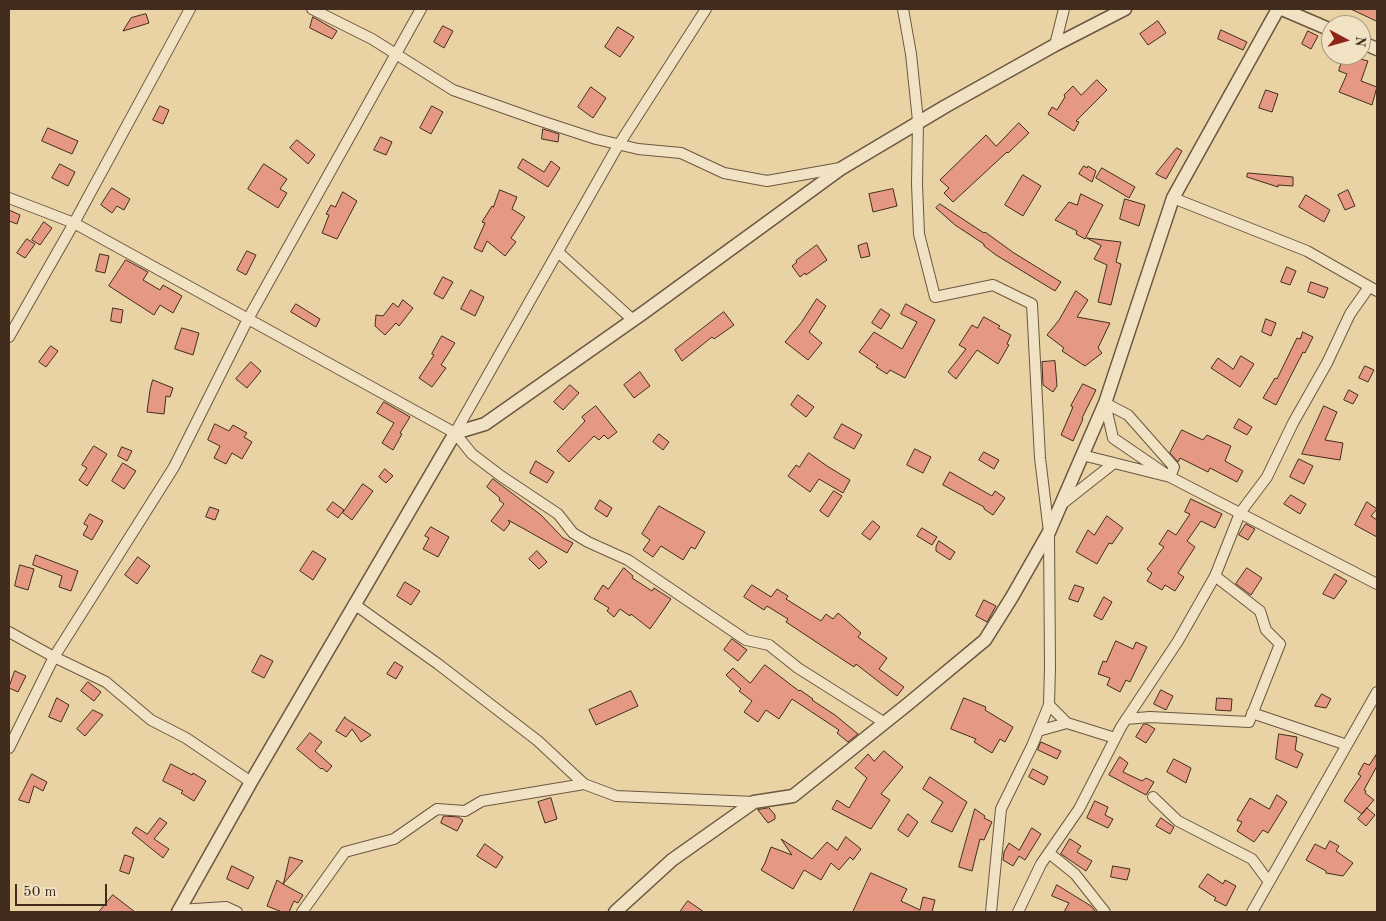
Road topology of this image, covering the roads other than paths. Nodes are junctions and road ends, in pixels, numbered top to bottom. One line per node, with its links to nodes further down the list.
1 (190, 9): 17 (street)
2 (312, 9): 11 (street)
3 (421, 9): 11 (street)
4 (706, 9): 13 (street)
5 (903, 9): 12 (street)
6 (1064, 9): 10 (street)
7 (1125, 9): 10 (street)
8 (1280, 9): 9 (street); 16 (street)
9 (1321, 26)
10 (1055, 45): 12 (street)
11 (395, 55): 13 (street); 20 (street)
12 (918, 121): 14 (street); 30 (street)
13 (619, 145): 14 (street); 18 (street)
14 (842, 168): 21 (street)
15 (9, 198): 17 (street)
16 (1173, 198): 19 (street); 23 (street)
17 (74, 223): 20 (street); 22 (street)
18 (558, 252): 21 (street); 24 (street)
19 (1373, 289): 29 (street)
20 (248, 319): 24 (street); 35 (street)
21 (633, 320): 24 (street)
22 (9, 336)
23 (1105, 403): 25 (street); 27 (street); 27 (street)
24 (455, 433): 33 (street); 40 (street)
25 (1082, 455): 26 (street); 28 (street)
26 (1114, 463): 27 (street); 28 (street)
27 (1170, 477): 29 (street)
28 (1060, 505): 30 (street)
29 (1240, 513): 31 (street); 32 (street)
30 (1049, 532): 37 (street); 40 (street)
31 (1215, 576): 38 (street); 39 (street)
32 (1377, 584)
33 (354, 604): 46 (street); 47 (street)
34 (9, 632): 35 (street)
35 (54, 657): 45 (street); 46 (street)
36 (1377, 692): 44 (street)
37 (1048, 705): 41 (street); 42 (street)
38 (1252, 713): 39 (street); 44 (street)
39 (1126, 719): 43 (street)
40 (886, 723): 49 (street)
41 (1067, 723): 42 (street); 43 (street)
42 (1038, 730): 56 (street)
43 (1115, 738): 50 (street)
44 (1347, 744): 51 (street)
45 (9, 748)
46 (251, 782): 52 (street)
47 (584, 784): 49 (street); 54 (street)
48 (1153, 798): 51 (street)
49 (754, 802): 55 (street)
50 (1049, 853): 57 (street); 58 (street)
51 (1269, 882): 59 (street)
52 (179, 911): 53 (street)
53 (237, 912)
54 (302, 912)
55 (615, 912)
56 (991, 912)
57 (1018, 912)
58 (1105, 912)
59 (1252, 912)

